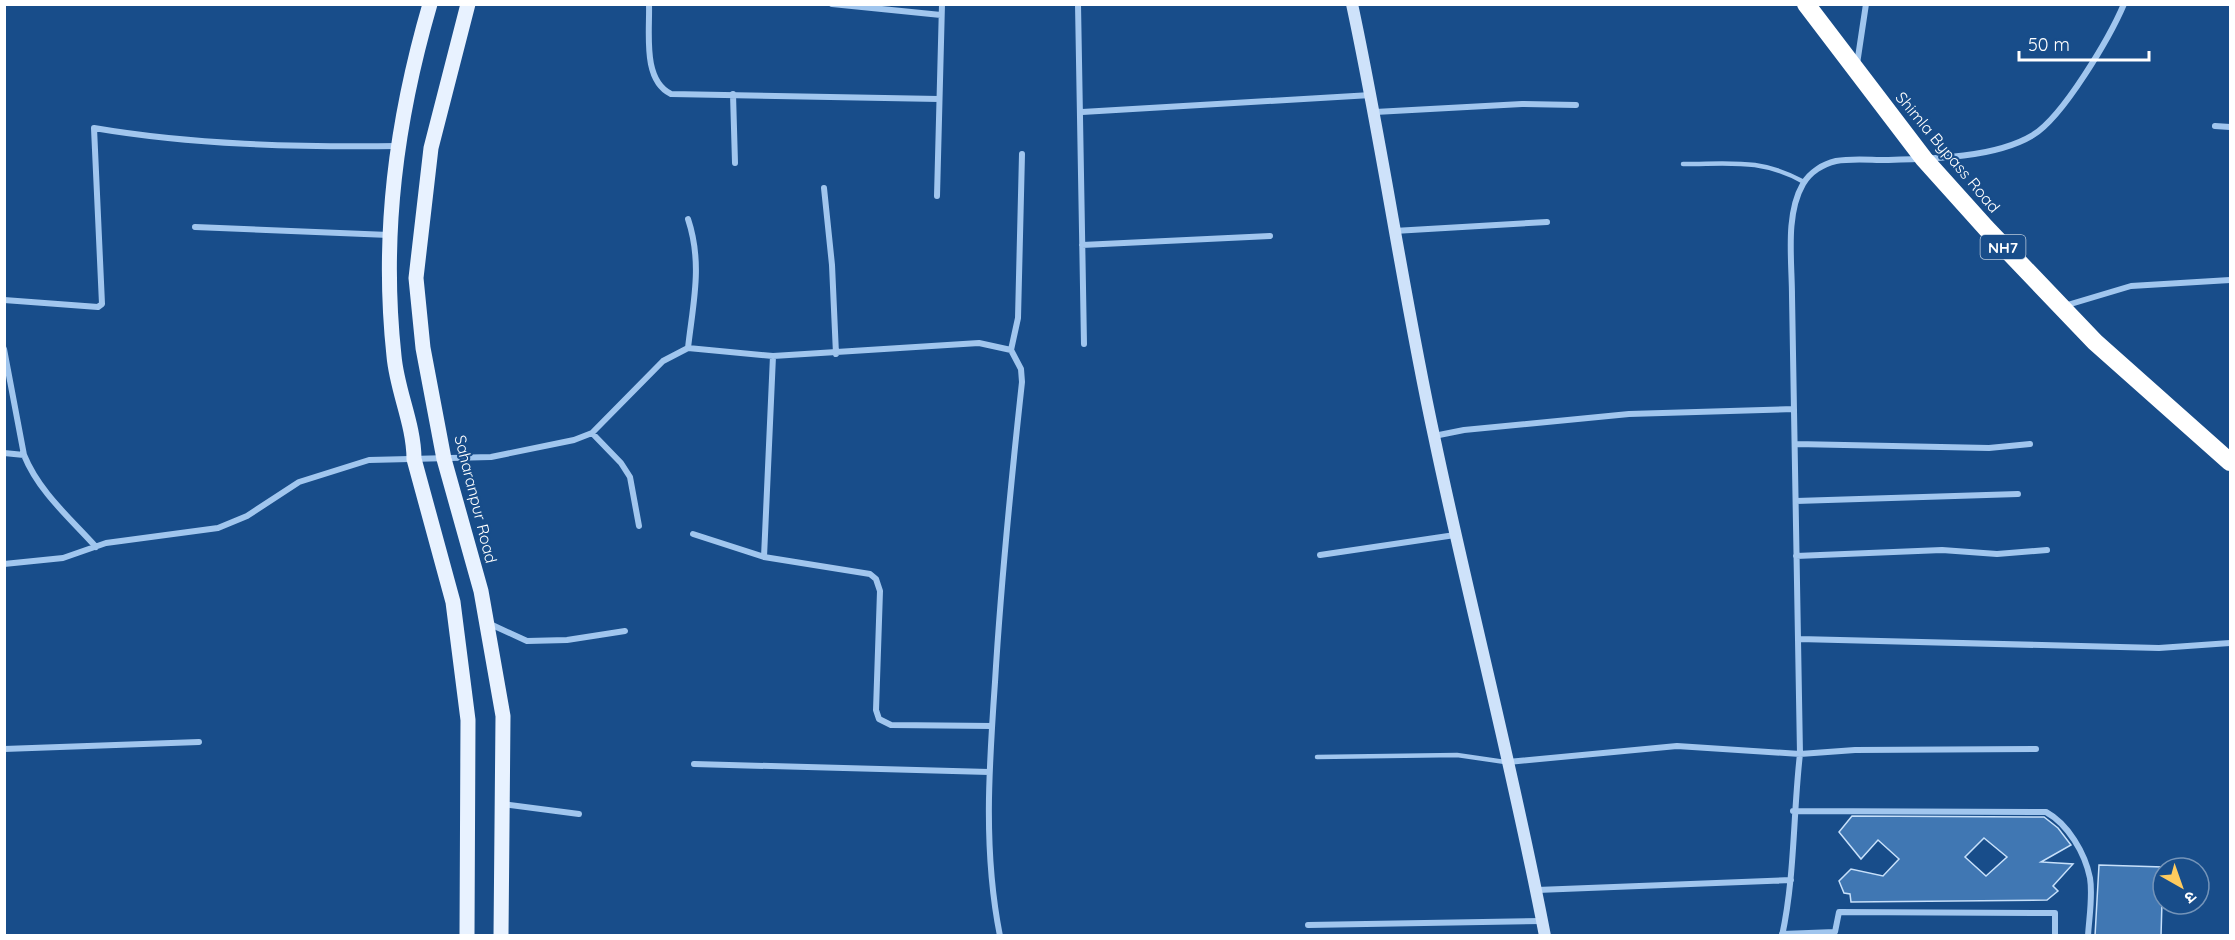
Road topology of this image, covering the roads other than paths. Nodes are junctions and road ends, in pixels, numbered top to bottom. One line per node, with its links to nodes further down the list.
1 (430, 4): 21 (main road)
2 (468, 4): 53 (main road, Saharanpur Road)
3 (649, 4): 13 (street)
4 (832, 4): 11 (street)
5 (942, 4): 11 (street)
6 (1078, 4): 17 (street)
7 (1352, 4): 14 (street)
8 (1806, 4): 12 (highway, Shimla Bypass Road / NH7)
9 (1866, 4): 12 (street)
10 (2124, 4): 23 (street)
11 (941, 15): 15 (street)
12 (1857, 70): 23 (highway, Shimla Bypass Road / NH7)
13 (733, 94): 15 (street); 24 (street)
14 (1371, 95): 17 (street); 18 (street)
15 (939, 99): 28 (street)
16 (1576, 105): 18 (street)
17 (1082, 112): 35 (street)
18 (1375, 112): 32 (street)
19 (2215, 126): 20 (street)
20 (2230, 127)
21 (398, 146): 33 (main road); 37 (street)
22 (1022, 154): 42 (street)
23 (1924, 159): 26 (street); 38 (highway, Shimla Bypass Road / NH7)
24 (735, 163)
25 (1683, 164): 26 (lane)
26 (1804, 182): 45 (street)
27 (824, 188): 43 (street)
28 (938, 196)
29 (688, 219): 40 (street)
30 (1547, 222): 32 (street)
31 (195, 227): 33 (street)
32 (1393, 231): 47 (street)
33 (390, 235): 52 (main road)
34 (1270, 236): 35 (street)
35 (1082, 244): 39 (street)
36 (2230, 280): 38 (street)
37 (4, 300)
38 (2061, 307): 54 (highway, Shimla Bypass Road / NH7)
39 (1084, 344)
40 (688, 348): 44 (street); 46 (street)
41 (4, 349): 51 (street)
42 (1011, 350): 43 (street); 70 (street)
43 (836, 354): 44 (street)
44 (773, 356): 64 (street)
45 (1794, 409): 47 (street); 48 (street)
46 (592, 434): 53 (street); 57 (street)
47 (1434, 436): 59 (street)
48 (1796, 444): 49 (street); 56 (street)
49 (2030, 444)
50 (4, 453): 51 (street)
51 (24, 455): 60 (street)
52 (414, 459): 53 (street); 60 (street); 87 (main road)
53 (444, 459): 66 (main road, Saharanpur Road)
54 (2230, 462)
55 (2018, 494): 56 (street)
56 (1796, 501): 63 (street)
57 (639, 526)
58 (693, 534): 64 (street)
59 (1456, 535): 62 (street); 76 (street)
60 (96, 547): 65 (street)
61 (2047, 550): 63 (street)
62 (1320, 555)
63 (1796, 556): 68 (street)
64 (764, 557): 70 (street)
65 (4, 564)
66 (486, 623): 67 (street); 79 (main road, Saharanpur Road)
67 (625, 631)
68 (1799, 639): 69 (street); 74 (street)
69 (2230, 643)
70 (992, 726): 78 (street)
71 (198, 742): 72 (street)
72 (4, 749)
73 (2036, 750): 74 (street)
74 (1800, 754): 76 (street); 80 (street)
75 (1317, 757): 76 (lane)
76 (1508, 762): 83 (street)
77 (694, 764): 78 (street)
78 (989, 772): 89 (street)
79 (502, 804): 81 (street); 88 (main road, Saharanpur Road)
80 (1793, 810): 82 (street); 92 (street)
81 (579, 814)
82 (1791, 880): 83 (street); 86 (street)
83 (1535, 891): 84 (street)
84 (1542, 921): 85 (street); 90 (street)
85 (1308, 926)
86 (1782, 935): 91 (street)
87 (467, 936)
88 (501, 936)
89 (1000, 936)
90 (1545, 936)
91 (2055, 936)
92 (2088, 936)

